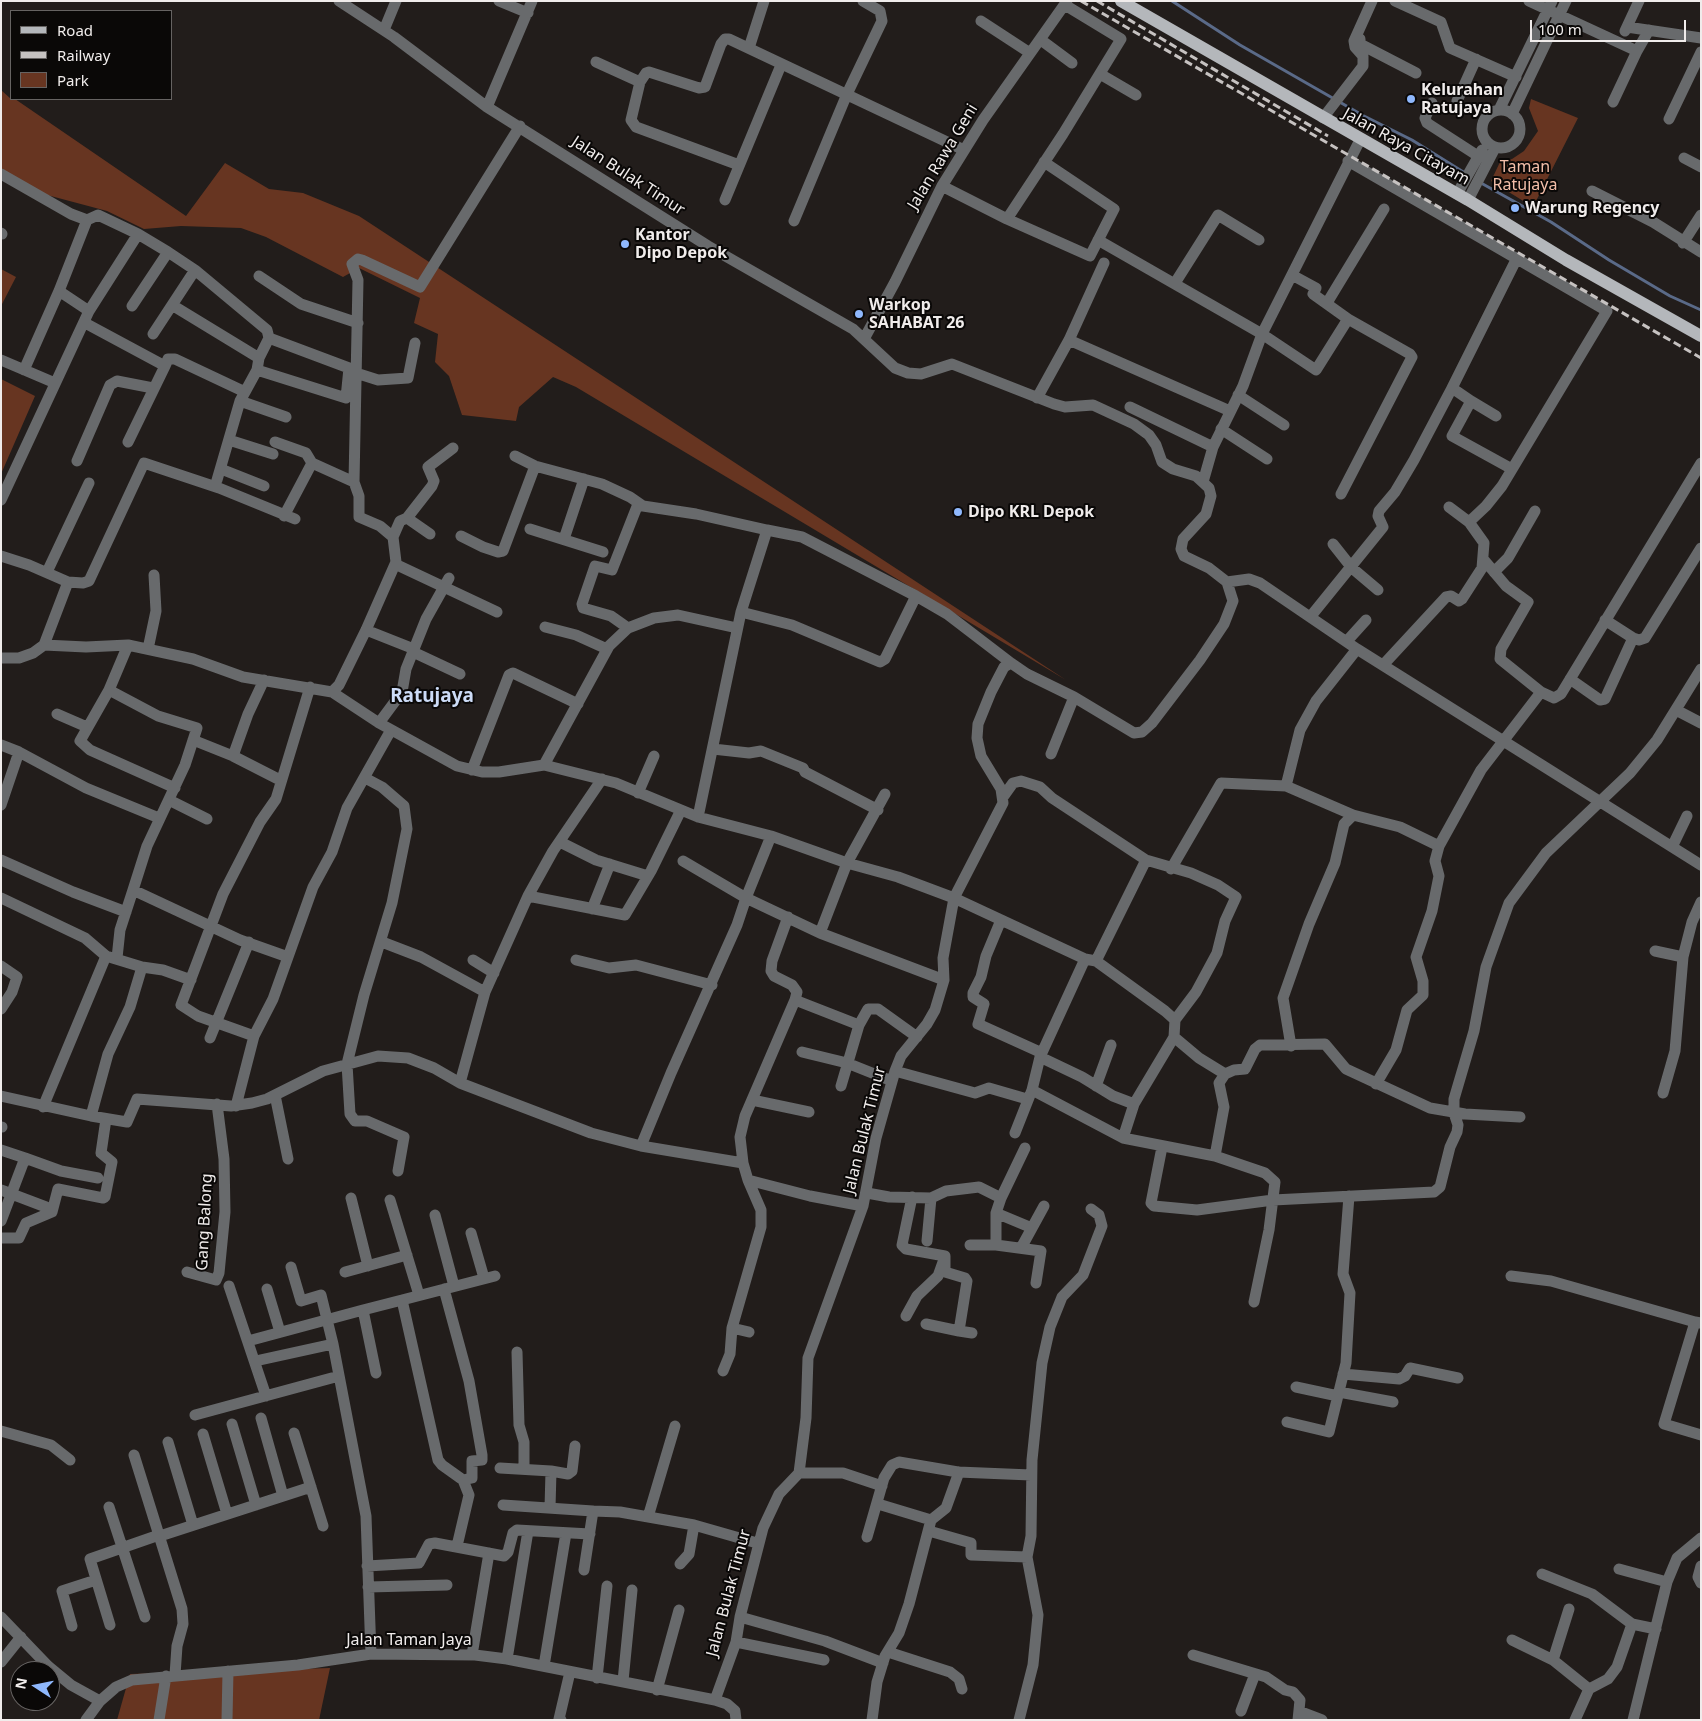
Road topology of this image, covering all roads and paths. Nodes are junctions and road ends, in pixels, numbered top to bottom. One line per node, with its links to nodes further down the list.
1 (396, 1): 20 (street)
2 (499, 1): 16 (street)
3 (532, 1): 16 (street)
4 (764, 1): 25 (street)
5 (863, 1): 37 (street)
6 (1121, 1): 45 (main road, Jalan Raya Citayam)
7 (1372, 1): 45 (street)
8 (1378, 1): 33 (street)
9 (1395, 1): 29 (street)
10 (1529, 1): 15 (street)
11 (1566, 1): 17 (street)
12 (1639, 1): 19 (street)
13 (341, 2): 20 (street, Jalan Bulak Timur)
14 (1066, 2): 23 (street, Jalan Rawa Geni); 34 (street)
15 (1550, 5): 17 (street); 35 (street)
16 (528, 13): 42 (street)
17 (1560, 14): 24 (street); 44 (street)
18 (981, 21): 28 (street)
19 (1627, 26): 21 (street); 24 (street)
20 (384, 30): 42 (street, Jalan Bulak Timur)
21 (1649, 30): 22 (street); 26 (street)
22 (1701, 38)
23 (1042, 40): 28 (street, Jalan Rawa Geni); 31 (street)
24 (1620, 42): 26 (street)
25 (749, 48): 32 (street); 36 (street)
26 (1636, 51): 40 (street)
27 (1701, 52): 46 (street)
28 (1030, 53): 50 (street, Jalan Rawa Geni)
29 (1476, 59): 35 (street); 39 (street)
30 (596, 62): 36 (street)
31 (1072, 63)
32 (780, 65): 37 (street); 55 (street)
33 (1416, 73)
34 (1100, 74): 38 (street); 54 (street)
35 (1516, 77): 43 (street)
36 (640, 82): 55 (street)
37 (847, 94): 50 (street); 67 (street)
38 (1136, 95)
39 (1457, 101)
40 (1612, 102)
41 (1432, 103): 51 (street)
42 (488, 107): 47 (street, Jalan Bulak Timur)
43 (1499, 110): 44 (street); 49 (street)
44 (1512, 114): 49 (street)
45 (1323, 118): 48 (main road, Jalan Raya Citayam)
46 (1669, 119)
47 (518, 129): 86 (street); 92 (street, Jalan Bulak Timur)
48 (1360, 140): 53 (street); 59 (main road, Jalan Raya Citayam)
49 (1490, 145): 51 (street); 61 (street)
50 (964, 150): 58 (street, Jalan Rawa Geni)
51 (1478, 156): 59 (street)
52 (1684, 158): 56 (street)
53 (1348, 161): 74 (street); 77 (street)
54 (1044, 162): 65 (street); 69 (street)
55 (739, 166): 62 (street)
56 (1701, 167)
57 (1, 174): 66 (street)
58 (942, 186): 65 (street); 92 (street, Jalan Rawa Geni)
59 (1460, 190): 61 (main road, Jalan Raya Citayam)
60 (1592, 190): 71 (street)
61 (1471, 196): 90 (main road, Jalan Raya Citayam)
62 (725, 200)
63 (1384, 210): 81 (street)
64 (1701, 215): 71 (street)
65 (1007, 219): 69 (street)
66 (87, 220): 68 (street); 80 (street)
67 (794, 221)
68 (138, 234): 72 (street); 84 (street)
69 (1098, 240): 79 (street)
70 (1259, 240): 79 (street)
71 (1684, 243): 73 (street)
72 (168, 252): 76 (street); 83 (street)
73 (1701, 252)
74 (1517, 258): 103 (street); 127 (street)
75 (1104, 263): 93 (street)
76 (195, 270): 82 (street); 91 (street)
77 (1292, 275): 81 (street); 89 (street)
78 (259, 276): 86 (street)
79 (1175, 283): 89 (street)
80 (59, 291): 84 (street); 98 (street)
81 (1327, 303): 85 (street)
82 (172, 305): 88 (street); 95 (street)
83 (132, 306)
84 (89, 311): 87 (street)
85 (1348, 319): 89 (street); 133 (street)
86 (358, 322): 100 (street)
87 (85, 323): 97 (street); 101 (street)
88 (154, 334)
89 (1262, 334): 104 (street)
90 (1701, 336)
91 (269, 338): 95 (street); 107 (street)
92 (864, 339): 106 (street, Jalan Bulak Timur)
93 (1069, 340): 106 (street); 110 (street)
94 (415, 343): 100 (street)
95 (259, 358): 99 (street)
96 (1, 360): 98 (street)
97 (165, 366): 102 (street); 105 (street)
98 (24, 370): 101 (street)
99 (257, 370): 105 (street); 107 (street)
100 (356, 373): 107 (street)
101 (56, 383): 134 (street)
102 (153, 388): 116 (street); 123 (street)
103 (1452, 388): 108 (street); 152 (street)
104 (1238, 395): 110 (street); 113 (street)
105 (242, 396): 112 (street); 115 (street)
106 (1037, 398): 130 (street, Jalan Bulak Timur)
107 (351, 400): 129 (street)
108 (1471, 401): 111 (street); 127 (street)
109 (1130, 407): 118 (street)
110 (1230, 411): 114 (street)
111 (1496, 416)
112 (286, 417)
113 (1284, 425)
114 (1222, 430): 118 (street); 122 (street)
115 (229, 440): 120 (street); 132 (street)
116 (128, 442)
117 (275, 442): 124 (street)
118 (1213, 447): 130 (street)
119 (453, 448): 138 (street)
120 (273, 454)
121 (515, 456): 126 (street)
122 (1267, 459)
123 (77, 461)
124 (312, 463): 129 (street); 156 (street)
125 (1701, 463): 165 (street)
126 (534, 466): 128 (street); 143 (street)
127 (1512, 469): 139 (street)
128 (584, 479): 135 (street); 145 (street)
129 (354, 482): 144 (street)
130 (1203, 482): 157 (street)
131 (89, 483): 153 (street)
132 (264, 486)
133 (1341, 494)
134 (1, 500)
135 (638, 504): 141 (street); 167 (street)
136 (1449, 507): 139 (street)
137 (1535, 510): 154 (street)
138 (407, 518): 142 (street); 144 (street)
139 (1469, 522): 150 (street)
140 (530, 530): 145 (street)
141 (766, 530): 160 (street); 162 (street)
142 (430, 534)
143 (461, 536)
144 (393, 537): 151 (street)
145 (564, 539): 148 (street)
146 (1333, 544): 152 (street)
147 (1701, 548): 170 (street)
148 (603, 552)
149 (1, 556): 153 (street)
150 (1484, 560): 154 (street); 180 (street)
151 (395, 564): 158 (street); 169 (street)
152 (1352, 568): 159 (street); 163 (street)
153 (46, 572): 156 (street)
154 (1494, 572): 189 (street)
155 (154, 575): 174 (street)
156 (68, 582): 172 (street)
157 (1227, 582): 163 (street); 190 (street)
158 (446, 583): 161 (street); 177 (street)
159 (1378, 590)
160 (916, 596): 162 (street); 179 (street)
161 (496, 612)
162 (741, 612): 168 (street)
163 (1310, 616): 171 (street)
164 (1366, 620): 171 (street)
165 (1605, 620): 170 (street); 183 (street)
166 (545, 627): 175 (street)
167 (628, 628): 168 (street); 175 (street)
168 (737, 628): 201 (street)
169 (366, 630): 177 (street); 188 (street)
170 (1633, 638): 183 (street)
171 (1347, 641): 176 (street)
172 (44, 645): 173 (street); 178 (street)
173 (128, 646): 174 (street); 186 (street)
174 (148, 649): 184 (street)
175 (607, 649): 191 (street)
176 (1358, 649): 180 (street); 211 (street)
177 (413, 651): 182 (street); 194 (street)
178 (1, 658)
179 (1011, 663): 190 (street); 215 (street)
180 (1384, 664): 199 (street)
181 (1701, 669): 187 (street)
182 (460, 674)
183 (1570, 679): 189 (street)
184 (264, 680): 185 (street); 204 (street)
185 (310, 687): 188 (street); 210 (street)
186 (109, 690): 196 (street); 198 (street)
187 (1696, 690): 192 (street)
188 (332, 692): 194 (street)
189 (1541, 692): 199 (street)
190 (1074, 697): 203 (street)
191 (578, 704): 206 (street); 207 (street)
192 (1676, 710): 195 (street); 217 (street)
193 (57, 714): 196 (street)
194 (379, 723): 197 (street)
195 (1701, 723)
196 (87, 727): 212 (street)
197 (391, 730): 207 (street); 208 (street)
198 (193, 740): 204 (street); 212 (street)
199 (1504, 741): 217 (street); 228 (street)
200 (1, 745): 202 (street)
201 (713, 749): 220 (street); 223 (street)
202 (20, 752): 218 (street); 224 (street)
203 (1051, 754)
204 (234, 756): 210 (street)
205 (654, 756): 213 (street)
206 (544, 765): 207 (street); 209 (street)
207 (472, 770)
208 (365, 778): 251 (street); 254 (street)
209 (602, 779): 213 (street); 227 (street)
210 (280, 780): 248 (street)
211 (1286, 786): 221 (street); 236 (street)
212 (175, 788): 216 (street)
213 (638, 793): 219 (street)
214 (885, 794): 220 (street)
215 (1003, 797): 231 (street); 242 (street, Jalan Bulak Timur)
216 (169, 800): 224 (street); 225 (street)
217 (1600, 803): 229 (street); 297 (street)
218 (1, 805)
219 (681, 810): 223 (street); 237 (street)
220 (878, 810): 233 (street)
221 (1353, 815): 228 (street); 276 (street)
222 (1687, 816): 229 (street)
223 (698, 817): 226 (street)
224 (160, 818): 238 (street)
225 (207, 819)
226 (771, 836): 233 (street); 241 (street)
227 (560, 842): 234 (street); 239 (street)
228 (1439, 846): 284 (street)
229 (1672, 846): 235 (street)
230 (1, 860): 245 (street)
231 (1146, 860): 236 (street); 258 (street)
232 (683, 861): 241 (street)
233 (847, 863): 242 (street); 249 (street)
234 (610, 864): 237 (street); 244 (street)
235 (1701, 866)
236 (1171, 869): 268 (street)
237 (648, 876): 244 (street)
238 (134, 890): 245 (street); 248 (street)
239 (528, 896): 244 (street); 261 (street)
240 (1, 898): 253 (street)
241 (746, 898): 246 (street); 264 (street)
242 (954, 898): 247 (street); 263 (street, Jalan Bulak Timur)
243 (1701, 902): 255 (street)
244 (592, 909)
245 (126, 912): 253 (street)
246 (788, 917): 249 (street); 266 (street)
247 (1001, 920): 258 (street); 278 (street)
248 (210, 924): 250 (street); 262 (street)
249 (820, 933): 263 (street)
250 (249, 942): 254 (street); 269 (street)
251 (382, 942): 265 (street); 280 (street)
252 (1655, 952): 255 (street)
253 (111, 957): 260 (street); 294 (street)
254 (288, 957): 271 (street)
255 (1683, 957): 287 (street)
256 (473, 960): 261 (street)
257 (576, 960): 264 (street)
258 (1090, 960): 268 (street); 278 (street)
259 (1, 966): 267 (street)
260 (142, 967): 262 (street); 298 (street)
261 (494, 973): 265 (street)
262 (191, 980): 269 (street)
263 (944, 980): 272 (street, Jalan Bulak Timur)
264 (712, 985): 303 (street)
265 (485, 992): 283 (street)
266 (795, 1000): 270 (street); 291 (street)
267 (1, 1009)
268 (1174, 1020): 273 (street)
269 (218, 1022): 271 (street); 274 (street)
270 (859, 1025): 272 (street); 279 (street)
271 (254, 1036): 295 (street)
272 (917, 1037): 282 (street, Jalan Bulak Timur)
273 (1174, 1037): 281 (street); 293 (street)
274 (210, 1038)
275 (1111, 1045): 286 (street)
276 (1291, 1046): 281 (street); 284 (street)
277 (802, 1052): 279 (street)
278 (1041, 1055): 286 (street); 288 (street)
279 (846, 1063): 282 (street); 285 (street)
280 (347, 1064): 283 (street); 289 (street); 311 (street)
281 (1225, 1074): 307 (street)
282 (893, 1076): 288 (street); 315 (street, Jalan Bulak Timur)
283 (460, 1083): 303 (street)
284 (1376, 1084): 297 (street)
285 (841, 1086)
286 (1096, 1086): 293 (street)
287 (1663, 1093)
288 (1030, 1094): 301 (street); 302 (street)
289 (275, 1095): 295 (street); 309 (street)
290 (1, 1096): 294 (street)
291 (752, 1100): 296 (street); 310 (street)
292 (217, 1104): 295 (street); 300 (street); 341 (street, Gang Balong)
293 (1134, 1104): 302 (street)
294 (43, 1106): 298 (street)
295 (236, 1106)
296 (809, 1112)
297 (1454, 1113): 299 (street); 316 (street)
298 (91, 1116): 300 (street)
299 (1520, 1117)
300 (106, 1119): 332 (street)
301 (1015, 1133)
302 (1123, 1138): 304 (street)
303 (641, 1146): 310 (street)
304 (1162, 1147): 307 (street); 322 (street)
305 (1025, 1148): 320 (street)
306 (1, 1150): 308 (street)
307 (1215, 1156): 322 (street)
308 (25, 1158): 312 (street); 314 (street)
309 (288, 1159)
310 (743, 1163): 313 (street)
311 (398, 1171)
312 (98, 1178)
313 (748, 1180): 323 (street); 356 (street)
314 (6, 1192): 325 (street); 329 (street)
315 (867, 1193): 317 (street); 323 (street, Jalan Bulak Timur)
316 (1349, 1196): 322 (street); 367 (street)
317 (912, 1197): 319 (street); 338 (street)
318 (351, 1198): 339 (street)
319 (931, 1198): 320 (street); 333 (street)
320 (1001, 1198): 327 (street)
321 (390, 1200): 337 (street)
322 (1273, 1200): 350 (street)
323 (863, 1206): 391 (street, Jalan Bulak Timur)
324 (1044, 1206): 330 (street)
325 (46, 1207)
326 (1091, 1209): 392 (street)
327 (996, 1213): 330 (street); 335 (street)
328 (435, 1215): 347 (street)
329 (1, 1221)
330 (1032, 1228): 336 (street)
331 (471, 1233): 347 (street)
332 (1, 1238)
333 (927, 1241)
334 (970, 1245): 335 (street)
335 (996, 1245): 336 (street)
336 (1022, 1248): 344 (street)
337 (407, 1255): 339 (street); 348 (street)
338 (945, 1256): 352 (street); 357 (street)
339 (368, 1266): 342 (street)
340 (291, 1267): 353 (street)
341 (187, 1272)
342 (345, 1272)
343 (1510, 1276): 354 (street)
344 (1036, 1284)
345 (229, 1286): 361 (street)
346 (267, 1288): 358 (street)
347 (449, 1288): 348 (street); 393 (street)
348 (419, 1296): 349 (street)
349 (402, 1300): 351 (street); 393 (street)
350 (1254, 1302)
351 (363, 1310): 353 (street); 366 (street)
352 (906, 1316)
353 (327, 1319): 358 (street); 362 (street)
354 (1698, 1322): 382 (street)
355 (926, 1324): 357 (street)
356 (732, 1328): 359 (street); 365 (street)
357 (959, 1330): 360 (street)
358 (280, 1332): 361 (street)
359 (749, 1332)
360 (972, 1333)
361 (248, 1341): 372 (street)
362 (332, 1344): 364 (street); 368 (street)
363 (517, 1352): 388 (street)
364 (260, 1360)
365 (723, 1370)
366 (376, 1373)
367 (1344, 1374): 369 (street); 371 (street)
368 (339, 1376): 372 (street); 421 (street)
369 (1458, 1378)
370 (1296, 1387): 371 (street)
371 (1339, 1394): 373 (street); 376 (street)
372 (266, 1396): 374 (street)
373 (1393, 1402)
374 (195, 1415)
375 (261, 1418): 396 (street)
376 (1287, 1422)
377 (232, 1424): 398 (street)
378 (675, 1426): 404 (street)
379 (1, 1431): 386 (street)
380 (294, 1433): 395 (street)
381 (202, 1434): 403 (street)
382 (1701, 1435)
383 (168, 1442): 405 (street)
384 (575, 1446): 389 (street)
385 (134, 1455): 412 (street)
386 (70, 1460)
387 (500, 1468): 388 (street)
388 (524, 1469): 389 (street)
389 (550, 1471): 401 (street)
390 (959, 1472): 392 (street); 394 (street); 408 (street)
391 (799, 1474): 394 (street); 415 (street, Jalan Bulak Timur)
392 (1031, 1475): 419 (street)
393 (463, 1480): 416 (street)
394 (882, 1486): 397 (street)
395 (311, 1487): 396 (street); 406 (street)
396 (284, 1496): 398 (street)
397 (878, 1504): 408 (street); 413 (street)
398 (256, 1505): 403 (street)
399 (503, 1505): 401 (street)
400 (110, 1507): 417 (street)
401 (550, 1508): 402 (street)
402 (593, 1511): 404 (street); 411 (street)
403 (227, 1514): 405 (street)
404 (648, 1517): 407 (street)
405 (193, 1525): 412 (street)
406 (323, 1526)
407 (694, 1526): 415 (street); 420 (street)
408 (930, 1526): 419 (street); 445 (street)
409 (528, 1531): 410 (street); 418 (street); 449 (street)
410 (566, 1533): 411 (street); 454 (street)
411 (590, 1534): 424 (street)
412 (159, 1536): 417 (street); 458 (street)
413 (868, 1537)
414 (1701, 1538): 427 (street)
415 (758, 1543): 437 (street, Jalan Bulak Timur)
416 (457, 1546): 418 (street); 421 (street)
417 (124, 1548): 426 (street); 436 (street)
418 (489, 1553): 447 (street)
419 (1027, 1558): 474 (street)
420 (680, 1564)
421 (367, 1566): 431 (street)
422 (1701, 1566): 428 (street)
423 (1620, 1569): 427 (street)
424 (584, 1570)
425 (1542, 1574): 438 (street)
426 (96, 1580): 439 (street); 440 (street)
427 (1667, 1582): 441 (street)
428 (1701, 1582)
429 (447, 1585): 431 (street)
430 (607, 1586): 459 (street)
431 (368, 1587): 446 (street)
432 (632, 1590): 460 (street)
433 (1569, 1609): 451 (street)
434 (679, 1610): 463 (street)
435 (1, 1617): 442 (street)
436 (146, 1617)
437 (740, 1617): 444 (street, Jalan Bulak Timur); 453 (street)
438 (1632, 1624): 441 (street); 462 (street)
439 (110, 1625)
440 (72, 1626)
441 (1656, 1630): 477 (street)
442 (21, 1637): 452 (street); 465 (street)
443 (1512, 1640): 451 (street)
444 (736, 1642): 450 (street); 464 (street, Jalan Bulak Timur)
445 (888, 1652): 453 (street); 461 (street)
446 (371, 1654): 447 (street, Jalan Taman Jaya); 455 (street, Jalan Taman Jaya)
447 (472, 1655): 449 (street, Jalan Taman Jaya)
448 (1193, 1655): 457 (street)
449 (507, 1659): 454 (street, Jalan Taman Jaya)
450 (824, 1660)
451 (1553, 1660): 462 (street)
452 (1, 1662)
453 (883, 1663): 473 (street)
454 (544, 1666): 456 (street, Jalan Taman Jaya)
455 (228, 1672): 458 (street, Jalan Taman Jaya); 470 (street)
456 (570, 1672): 459 (street, Jalan Taman Jaya); 471 (street)
457 (1255, 1674): 466 (street); 467 (street)
458 (171, 1676): 465 (street, Jalan Taman Jaya); 469 (street)
459 (597, 1678): 460 (street, Jalan Taman Jaya)
460 (623, 1681): 463 (street, Jalan Taman Jaya)
461 (962, 1689)
462 (1589, 1689): 476 (street)
463 (657, 1690): 464 (street, Jalan Taman Jaya)
464 (715, 1700): 472 (street)
465 (100, 1701): 468 (street, Jalan Taman Jaya)
466 (1241, 1711)
467 (1300, 1716): 475 (street)
468 (86, 1720)
469 (159, 1720)
470 (226, 1720)
471 (561, 1720)
472 (736, 1720)
473 (872, 1720)
474 (1019, 1720)
475 (1322, 1720)
476 (1574, 1720)
477 (1633, 1720)

